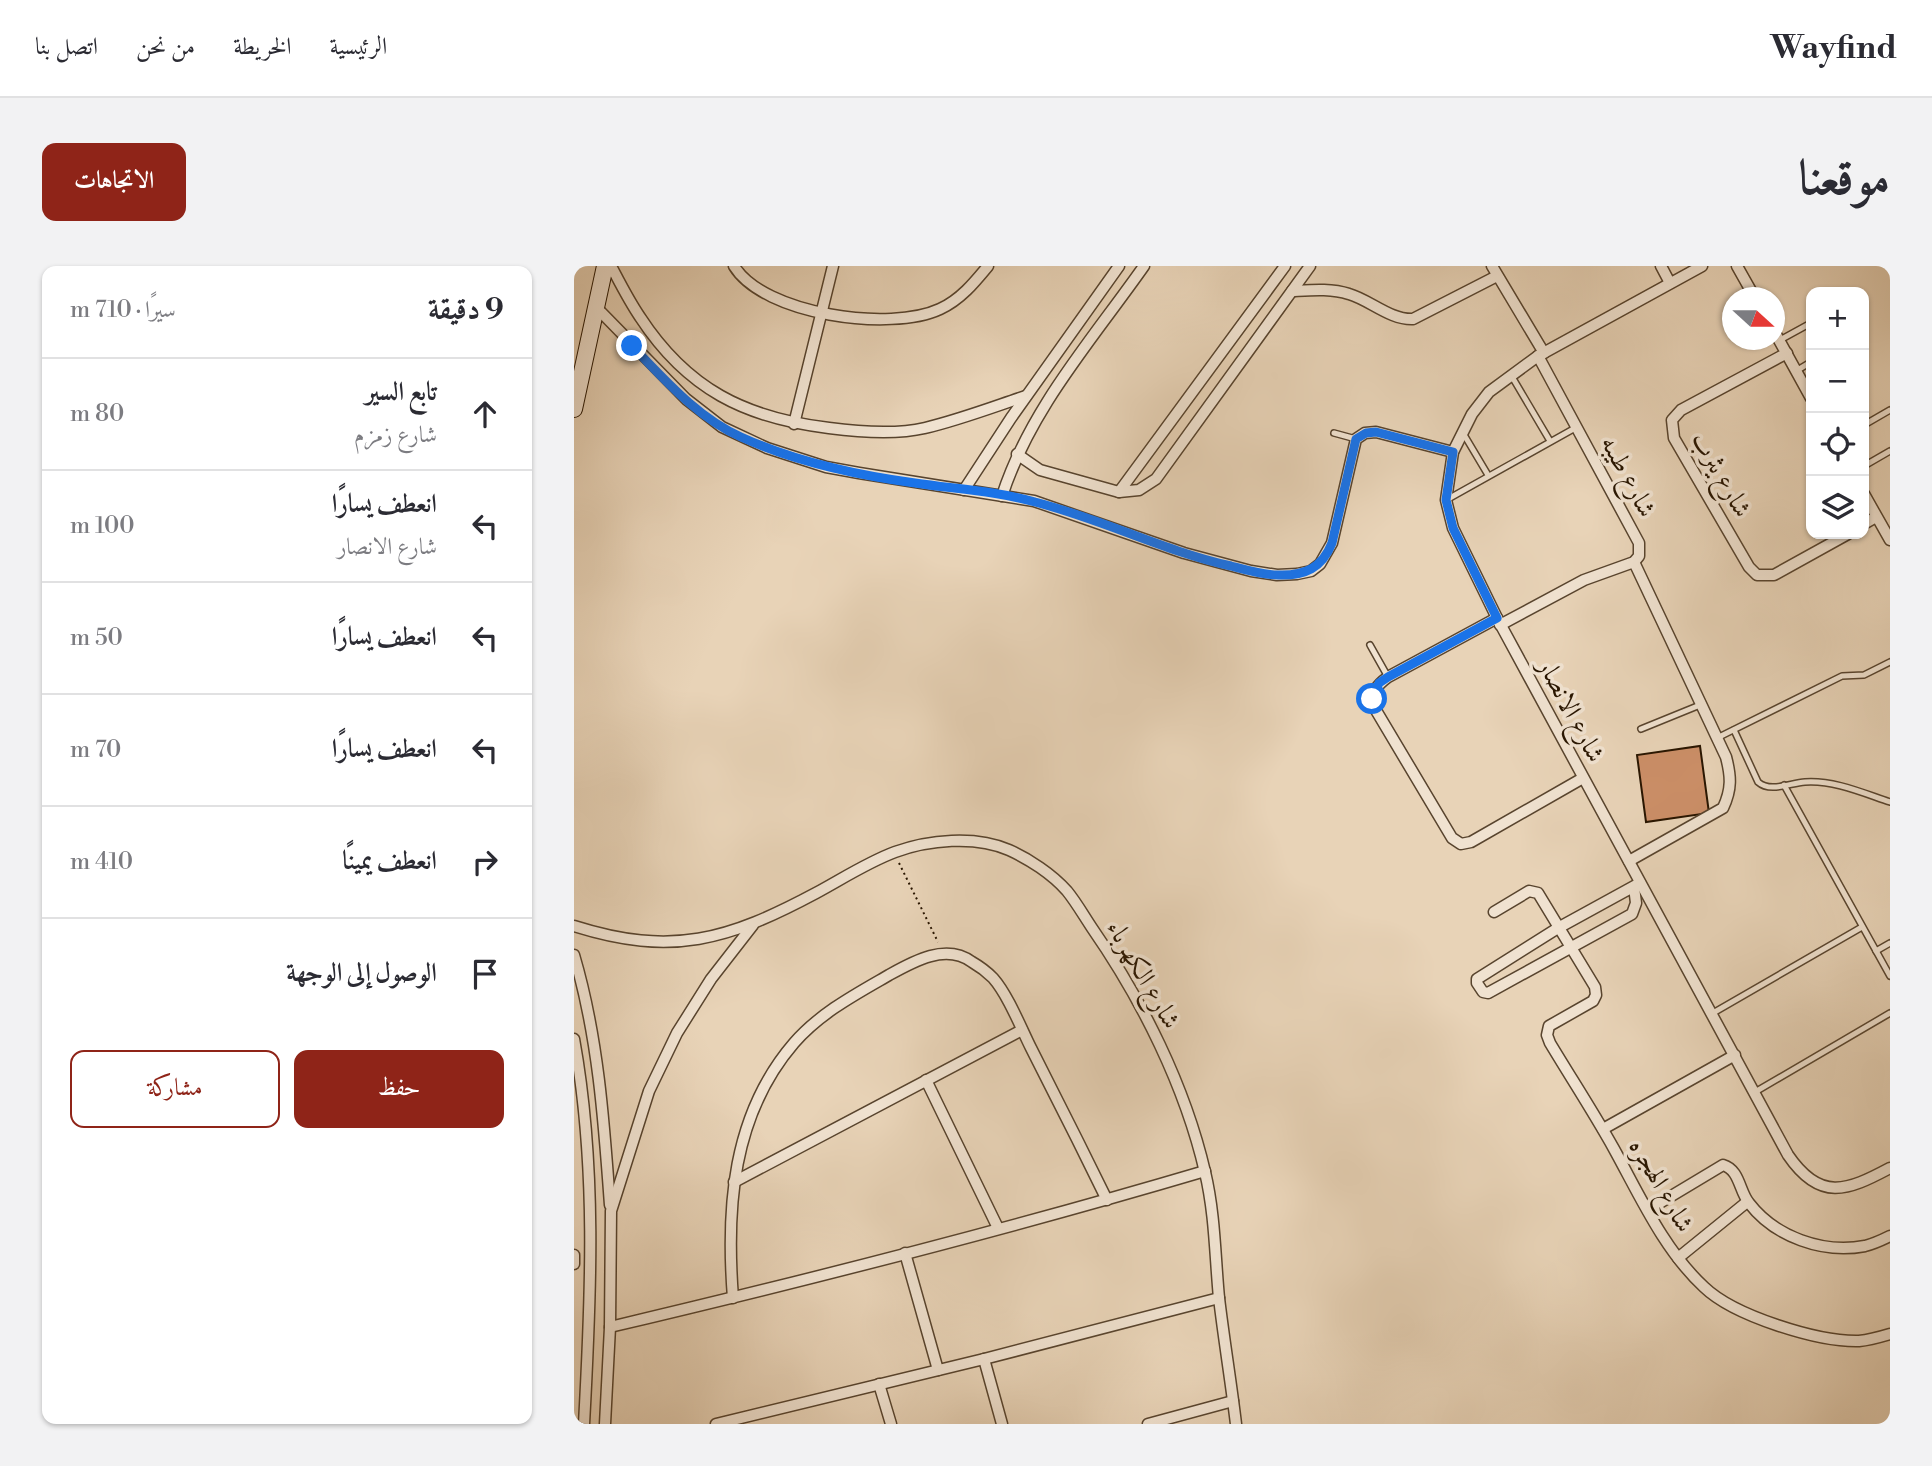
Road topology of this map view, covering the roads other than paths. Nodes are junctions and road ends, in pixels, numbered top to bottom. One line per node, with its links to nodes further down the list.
1 (605, 266): 17 (main road)
2 (611, 266): 32 (street)
3 (734, 266): 18 (street)
4 (833, 266): 18 (street)
5 (988, 266): 18 (street)
6 (1119, 266): 28 (street)
7 (1144, 266): 40 (street)
8 (1285, 266): 44 (street)
9 (1310, 266): 16 (street)
10 (1661, 266): 14 (street)
11 (1702, 266): 14 (street, شارع الانصار)
12 (1737, 266): 15 (street)
13 (1494, 271): 16 (street); 23 (street, شارع طيبه)
14 (1671, 283): 23 (street, شارع الانصار)
15 (1749, 287)
16 (1292, 291): 44 (street)
17 (595, 306): 29 (main road); 43 (street)
18 (822, 314): 32 (street)
19 (1806, 325): 20 (lane)
20 (1785, 332)
21 (1785, 349): 22 (street)
22 (1787, 353): 25 (street); 50 (street, شارع يثرب)
23 (1541, 354): 26 (street, شارع الانصار); 33 (street, شارع طيبه)
24 (1806, 365): 25 (lane)
25 (1797, 371): 27 (street)
26 (1510, 374): 34 (street, شارع الانصار); 37 (lane)
27 (1806, 388)
28 (1026, 396): 32 (street); 43 (street)
29 (574, 409)
30 (1890, 410): 31 (lane)
31 (1869, 422)
32 (794, 424)
33 (1577, 427): 37 (lane); 52 (street, شارع طيبه)
34 (1462, 431): 39 (street, شارع الانصار); 42 (lane)
35 (1334, 433): 36 (lane)
36 (1356, 439): 39 (street); 45 (street)
37 (1550, 442): 42 (lane)
38 (1890, 451): 41 (lane)
39 (1453, 452): 46 (street, شارع الانصار)
40 (1017, 454): 44 (street); 45 (street)
41 (1869, 463)
42 (1489, 475): 46 (lane)
43 (964, 490): 45 (street)
44 (1119, 492)
45 (1002, 496)
46 (1446, 500): 53 (street, شارع الانصار)
47 (1869, 503): 48 (street)
48 (1877, 517): 49 (street); 51 (street)
49 (1869, 521)
50 (1839, 539)
51 (1890, 540)
52 (1634, 562): 53 (street); 57 (street)
53 (1499, 621): 56 (street); 61 (street, شارع الانصار)
54 (1370, 645): 56 (lane)
55 (1890, 662): 59 (lane)
56 (1383, 680): 61 (street)
57 (1700, 705): 58 (lane); 60 (street)
58 (1641, 729)
59 (1734, 730): 60 (lane); 62 (lane)
60 (1717, 738): 64 (street)
61 (1583, 778): 64 (street, شارع الانصار)
62 (1784, 785): 63 (lane); 69 (lane)
63 (1890, 802)
64 (1629, 861): 65 (street, شارع الانصار)
65 (1637, 885): 70 (street); 72 (street); 76 (street, شارع الانصار)
66 (1494, 912): 70 (street)
67 (753, 925): 68 (street, شارع الكهرباء); 85 (street, شارع الكهرباء); 90 (street, شارع الكهرباء)
68 (574, 926)
69 (1863, 927): 73 (lane); 76 (lane)
70 (1558, 928): 72 (street); 72 (street)
71 (1890, 943): 73 (lane)
72 (1572, 947): 83 (street, شارع الهجره)
73 (1876, 951): 75 (lane)
74 (574, 955): 90 (street)
75 (1890, 976)
76 (1713, 1013): 80 (street, شارع الانصار)
77 (1890, 1013): 82 (lane)
78 (1022, 1030): 81 (street); 86 (street); 87 (street)
79 (574, 1039): 105 (street)
80 (1735, 1055): 82 (street, شارع الانصار); 83 (street)
81 (926, 1080): 86 (street); 91 (street)
82 (1755, 1092): 84 (street, شارع الانصار)
83 (1603, 1129): 89 (street, شارع الهجره)
84 (1890, 1168)
85 (1205, 1171): 87 (street); 98 (street, شارع الكهرباء)
86 (734, 1182): 97 (street)
87 (1107, 1200): 91 (street)
88 (1748, 1202): 89 (street); 92 (street); 95 (street)
89 (1648, 1210): 95 (street, شارع الهجره)
90 (611, 1211): 99 (street, شارع الكهرباء)
91 (998, 1228): 93 (street)
92 (1890, 1236)
93 (905, 1253): 97 (street); 102 (street)
94 (574, 1255): 96 (street)
95 (1678, 1258): 100 (street, شارع الهجره)
96 (574, 1264)
97 (733, 1298): 99 (street)
98 (1219, 1298): 101 (street); 104 (street, شارع الكهرباء)
99 (610, 1327): 106 (street, شارع الكهرباء)
100 (1890, 1334)
101 (984, 1359): 102 (street); 109 (street)
102 (938, 1370): 103 (street)
103 (879, 1384): 107 (street); 108 (street)
104 (1233, 1401): 110 (street); 111 (street, شارع الكهرباء)
105 (584, 1424)
106 (605, 1424)
107 (716, 1424)
108 (891, 1424)
109 (1002, 1424)
110 (1148, 1424)
111 (1236, 1424)

